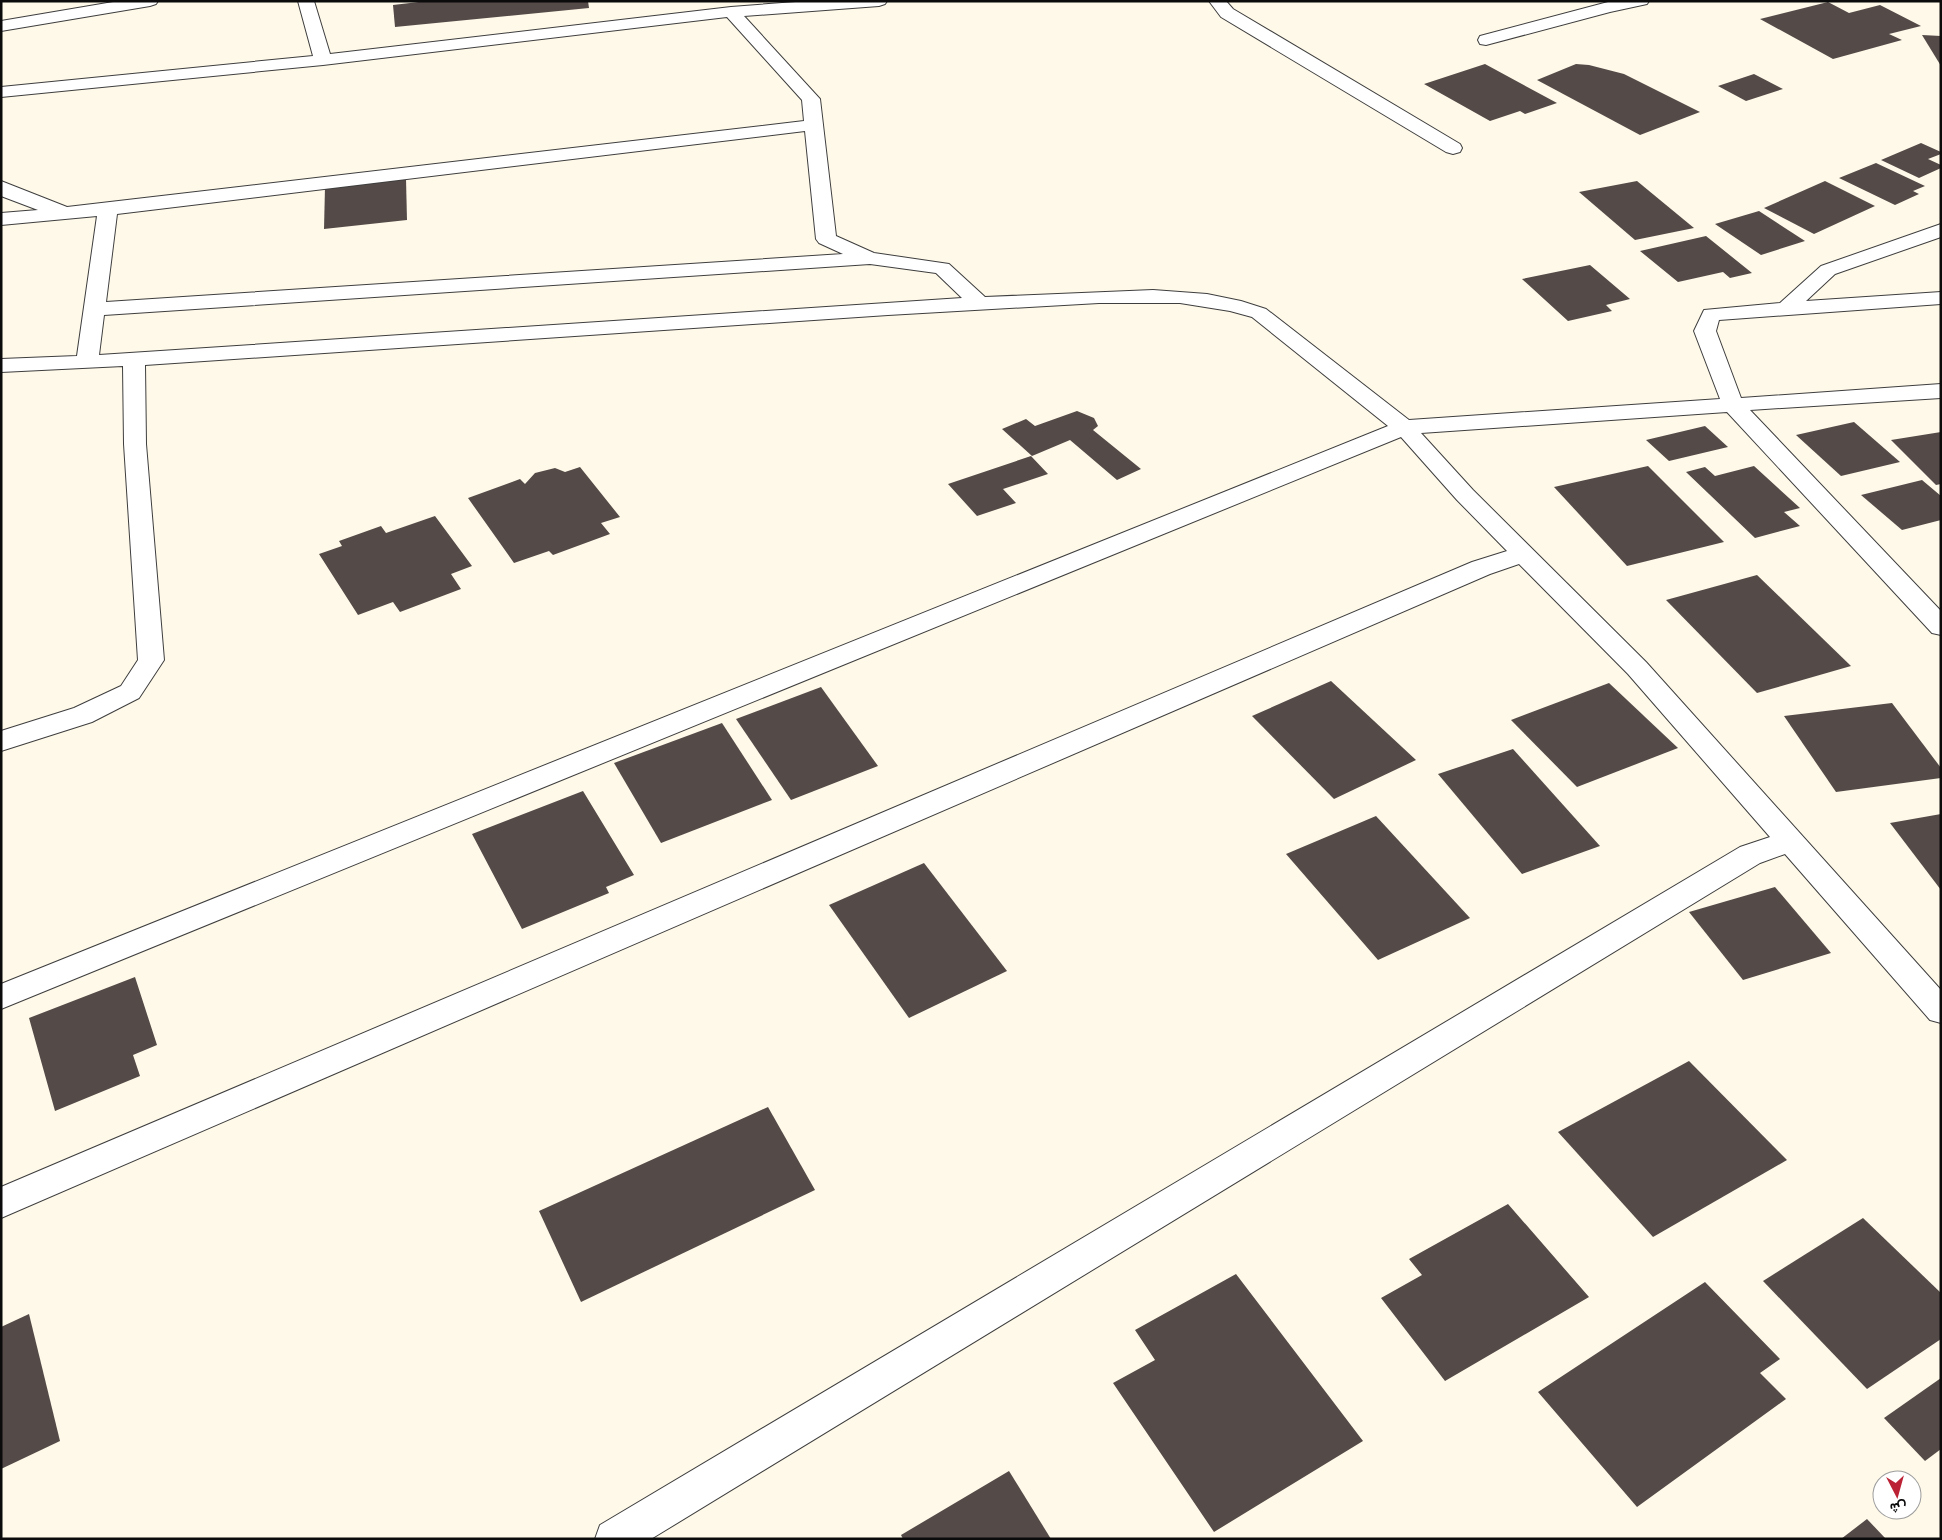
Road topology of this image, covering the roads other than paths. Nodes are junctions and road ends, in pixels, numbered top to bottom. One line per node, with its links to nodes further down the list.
1 (150, 1): 8 (street)
2 (306, 1): 10 (street)
3 (879, 1): 7 (street)
4 (1217, 1): 13 (street)
5 (1641, 1): 6 (street)
6 (1603, 4): 9 (street)
7 (731, 12): 10 (street); 12 (street)
8 (1, 26)
9 (1486, 40)
10 (323, 60): 11 (street)
11 (2, 87)
12 (814, 125): 15 (street); 21 (street)
13 (1453, 148)
14 (1, 187): 16 (street)
15 (108, 209): 16 (street); 25 (street)
16 (66, 213): 17 (street)
17 (1, 219)
18 (1941, 230): 19 (street)
19 (1917, 238): 20 (street); 24 (street)
20 (1941, 244)
21 (870, 258): 23 (street); 25 (street)
22 (1941, 298): 24 (street)
23 (980, 303): 26 (street); 31 (street)
24 (1787, 308): 30 (street)
25 (94, 309): 27 (street)
26 (134, 359): 27 (street); 34 (street)
27 (87, 362): 28 (street)
28 (1, 366)
29 (1941, 392): 30 (street)
30 (1733, 405): 31 (street); 33 (street)
31 (1404, 427): 32 (street); 36 (street)
32 (1524, 554): 35 (street); 38 (street)
33 (1941, 627)
34 (1, 741)
35 (1791, 840): 37 (street); 39 (street)
36 (1, 997)
37 (1941, 1011)
38 (1, 1203)
39 (614, 1539)

